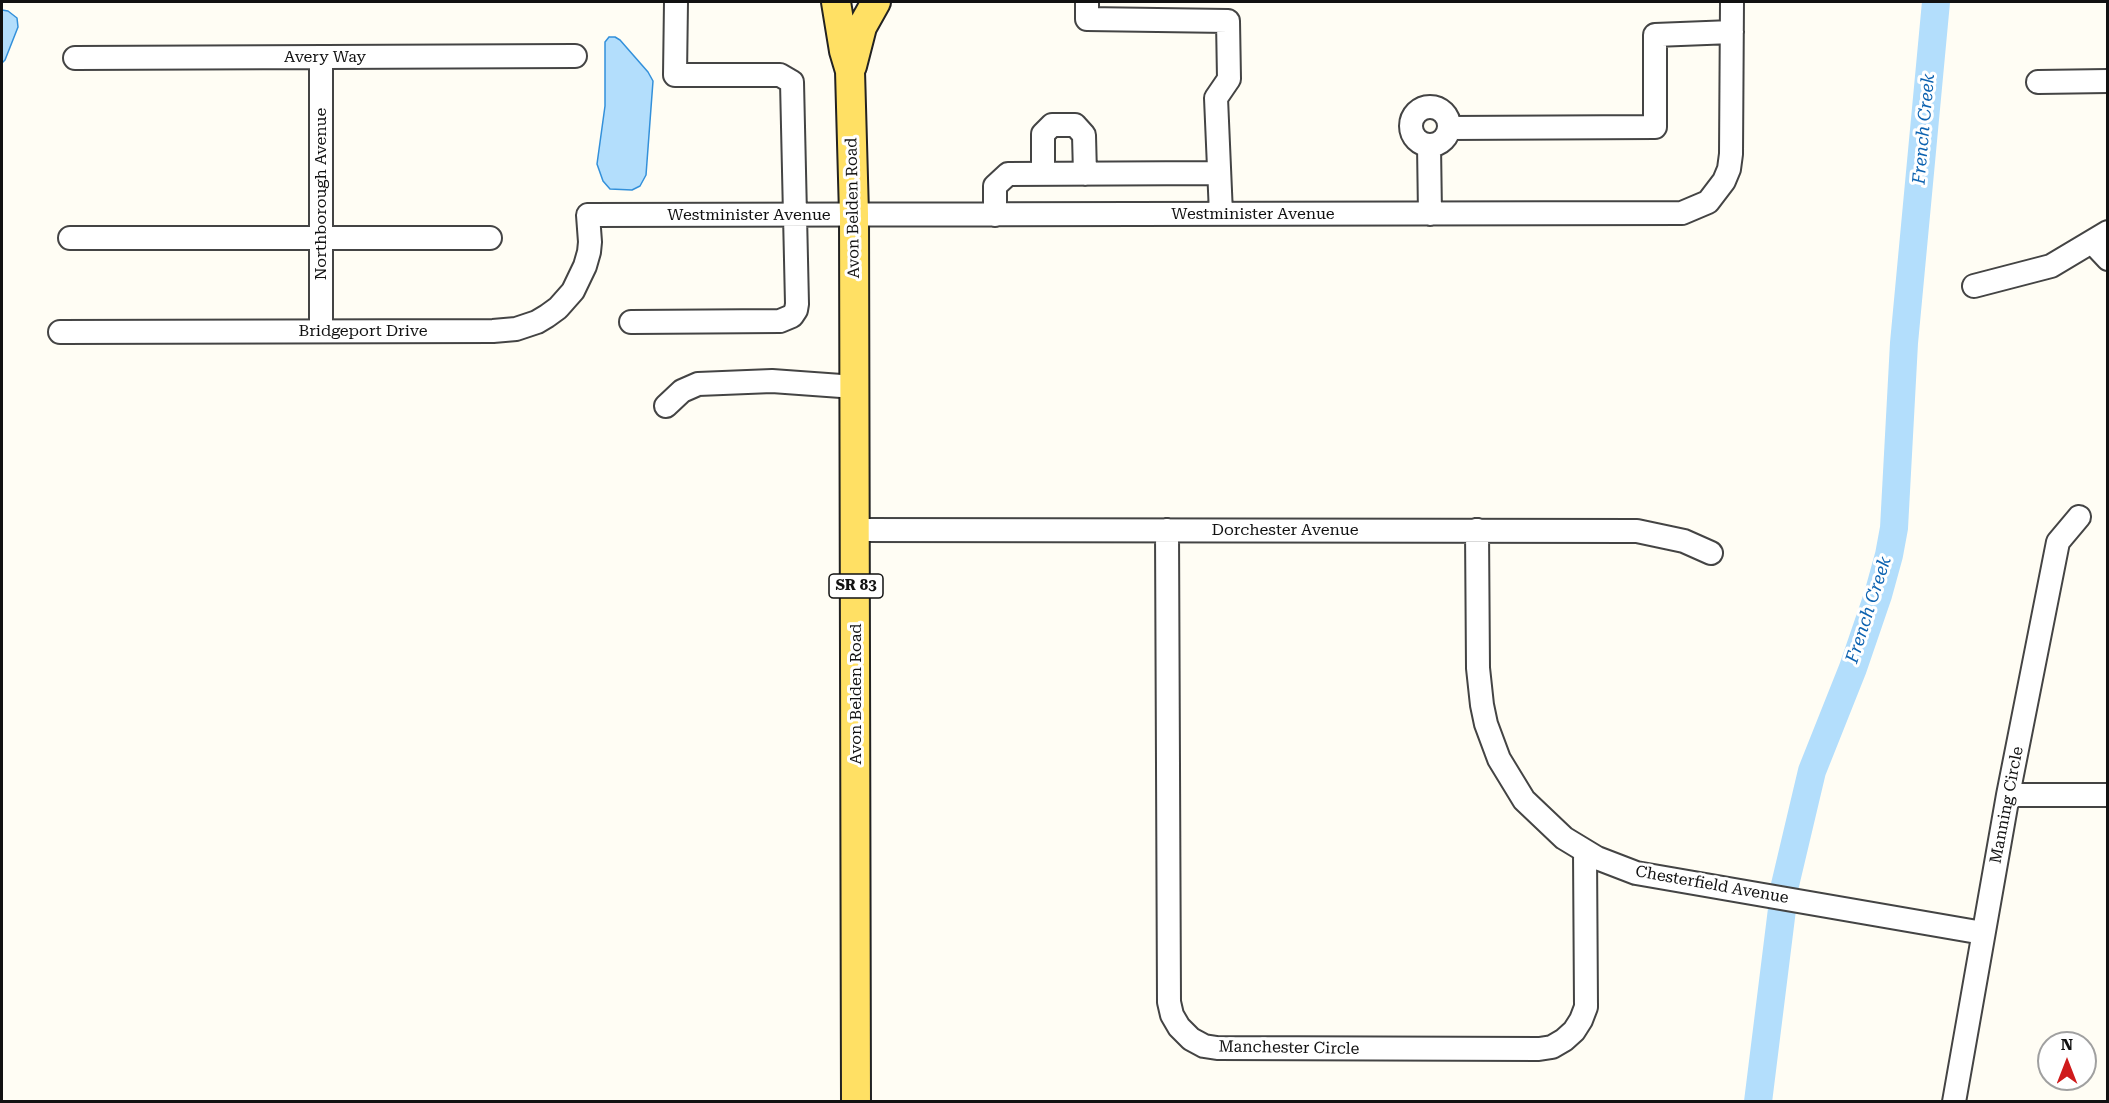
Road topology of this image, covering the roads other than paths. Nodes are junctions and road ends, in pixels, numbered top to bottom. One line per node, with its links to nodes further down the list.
1 (676, 2): 23 (street)
2 (836, 2): 10 (main road, Avon Belden Road / SR 83)
3 (876, 2): 10 (main road, Avon Belden Road / SR 83)
4 (1087, 2): 15 (street)
5 (1732, 2): 6 (street, Westminister Avenue)
6 (1732, 32): 13 (street); 22 (street, Westminister Avenue)
7 (574, 56): 8 (street, Avery Way)
8 (321, 57): 9 (street, Avery Way); 26 (street, Northborough Avenue)
9 (75, 58)
10 (850, 71): 19 (main road, Avon Belden Road / SR 83)
11 (2108, 81): 12 (street)
12 (2038, 82)
13 (1449, 128): 14 (street); 14 (street)
14 (1429, 145): 22 (street)
15 (1219, 173): 17 (street); 21 (street)
16 (1043, 174): 17 (street); 17 (street); 20 (street)
17 (1085, 174)
18 (588, 214): 23 (street, Westminister Avenue); 31 (street, Bridgeport Drive)
19 (854, 214): 20 (street, Westminister Avenue); 23 (street, Westminister Avenue); 33 (main road, Avon Belden Road / SR 83)
20 (995, 214): 21 (street, Westminister Avenue)
21 (1221, 214): 22 (street, Westminister Avenue)
22 (1430, 214)
23 (796, 215): 30 (street)
24 (2100, 237): 28 (street); 29 (street)
25 (70, 238): 26 (street)
26 (320, 238): 27 (street); 31 (street, Northborough Avenue)
27 (490, 238)
28 (2108, 259)
29 (1974, 286)
30 (631, 322)
31 (321, 331): 32 (street, Bridgeport Drive)
32 (60, 332)
33 (855, 387): 34 (street); 36 (main road, Avon Belden Road / SR 83)
34 (666, 405)
35 (2079, 517): 40 (street, Manning Circle)
36 (856, 530): 37 (street, Dorchester Avenue); 44 (main road, Avon Belden Road / SR 83)
37 (1167, 530): 38 (street, Dorchester Avenue); 42 (street, Manchester Circle)
38 (1478, 530): 39 (street, Dorchester Avenue); 42 (street, Chesterfield Avenue)
39 (1711, 553)
40 (2008, 795): 41 (street); 43 (street, Manning Circle)
41 (2108, 795)
42 (1585, 852): 43 (street, Chesterfield Avenue)
43 (1983, 933): 45 (street, Manning Circle)
44 (856, 1101)
45 (1954, 1101)

